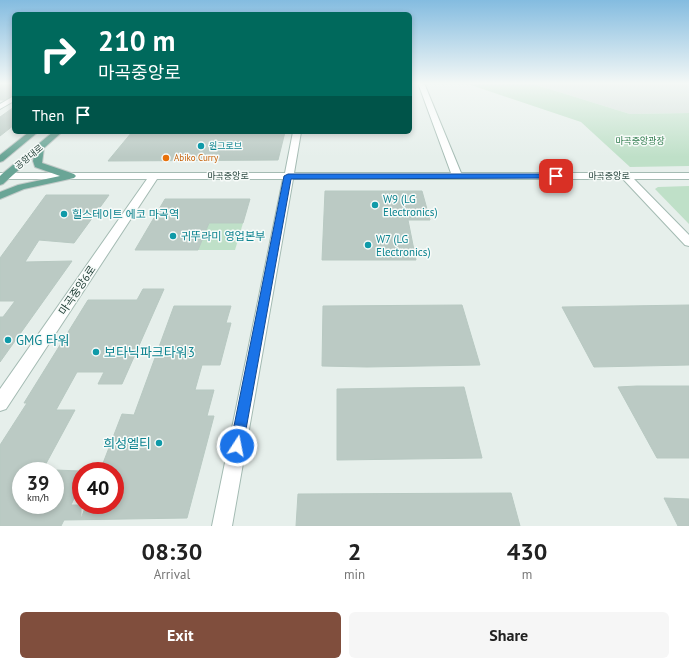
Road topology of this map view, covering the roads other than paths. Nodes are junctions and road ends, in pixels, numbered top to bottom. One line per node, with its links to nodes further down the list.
1 (431, 108): 12 (street)
2 (32, 134): 5 (main road, 공항대로)
3 (56, 134): 6 (main road, 공항대로)
4 (297, 134): 11 (street)
5 (17, 146): 7 (main road); 8 (main road, 공항대로)
6 (40, 148): 9 (main road); 15 (main road, 공항대로)
7 (0, 155)
8 (0, 159)
9 (71, 176): 10 (street, 마곡중앙로); 15 (street, 마곡중앙로); 16 (main road)
10 (154, 176): 11 (street, 마곡중앙로); 18 (street, 마곡중앙6로)
11 (288, 176): 12 (street, 마곡중앙로); 19 (street)
12 (457, 176): 13 (street, 마곡중앙로)
13 (626, 176): 14 (street, 마곡중앙로); 17 (street)
14 (689, 176)
15 (2, 178)
16 (0, 196)
17 (689, 242)
18 (0, 403)
19 (222, 526)

